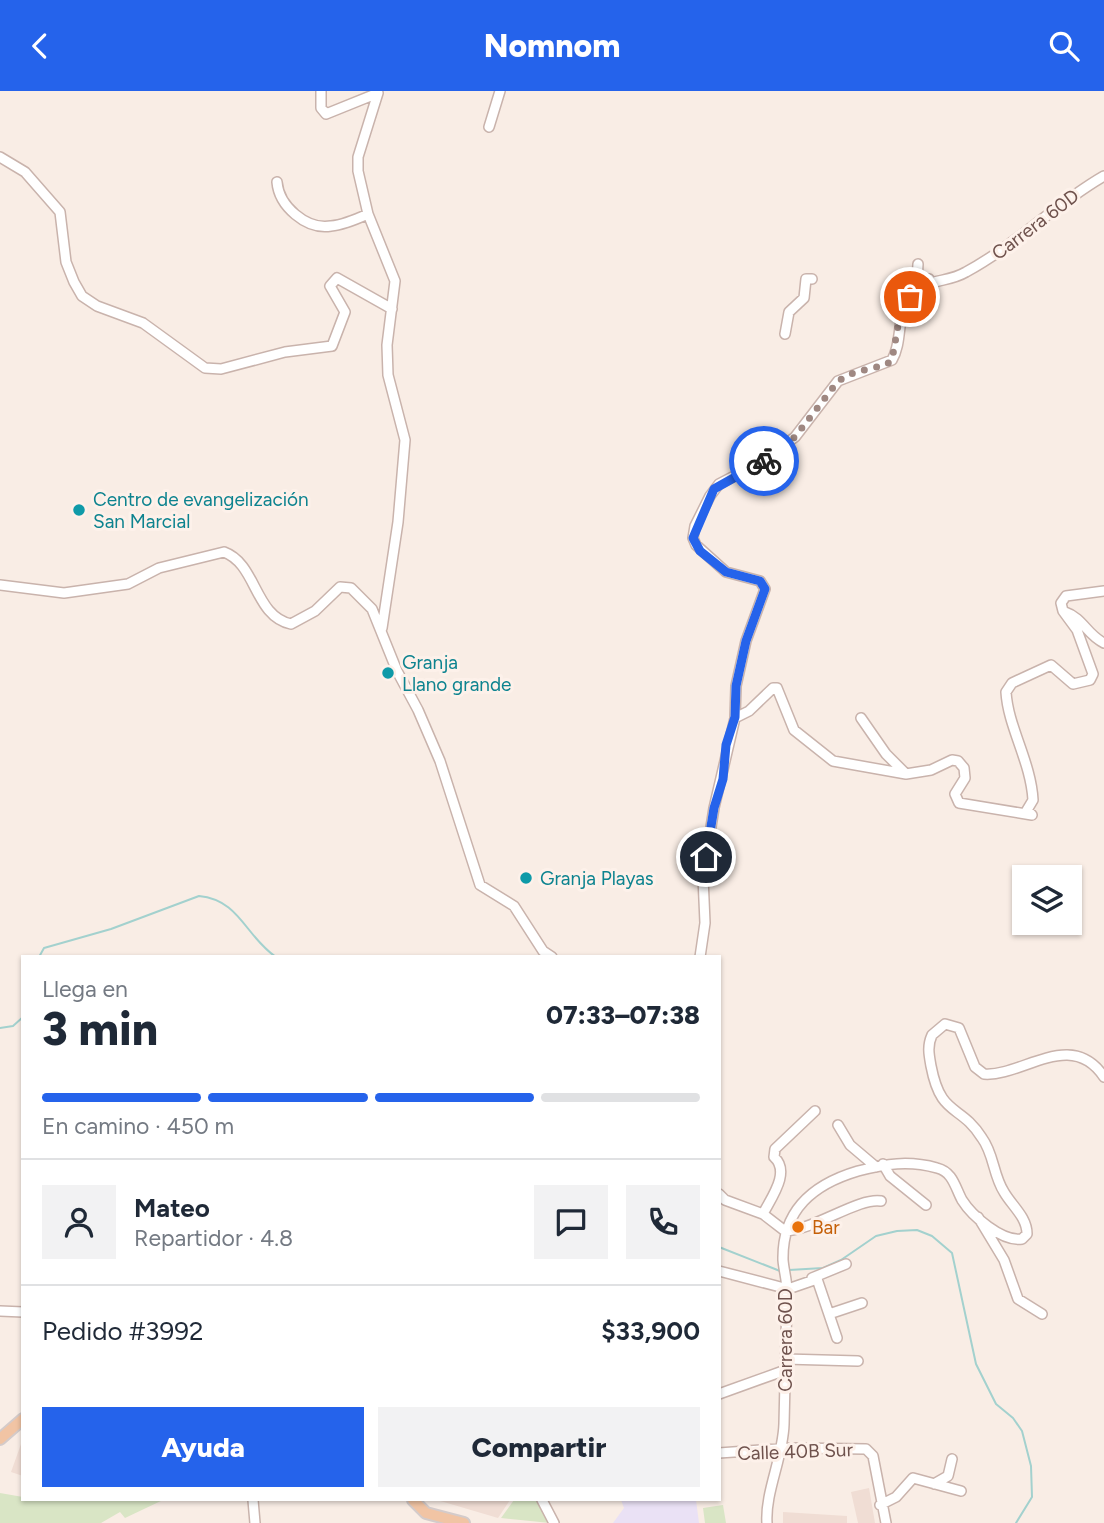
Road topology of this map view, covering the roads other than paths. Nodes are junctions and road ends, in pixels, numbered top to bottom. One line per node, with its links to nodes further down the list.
1 (321, 91): 3 (street)
2 (500, 91): 4 (street)
3 (378, 92): 8 (street)
4 (489, 127)
5 (0, 157): 12 (street)
6 (1104, 176): 11 (street, Carrera 60D)
7 (277, 182): 8 (street)
8 (368, 214): 12 (street)
9 (918, 264): 11 (street)
10 (812, 279): 13 (street)
11 (933, 281): 19 (street, Carrera 60D)
12 (392, 309): 17 (street)
13 (785, 334)
14 (0, 585): 17 (street)
15 (1104, 591): 16 (street)
16 (1063, 611): 18 (street); 21 (street)
17 (382, 629): 22 (street)
18 (1104, 643)
19 (735, 717): 21 (street); 23 (street, Carrera 60D)
20 (861, 717): 21 (street)
21 (906, 775)
22 (549, 955)
23 (700, 955)
24 (1104, 1077): 32 (street)
25 (815, 1111): 31 (street)
26 (838, 1125): 27 (street)
27 (879, 1165): 30 (street); 32 (street); 33 (street)
28 (721, 1196): 31 (street)
29 (881, 1201): 33 (street)
30 (926, 1205)
31 (763, 1214): 33 (street)
32 (977, 1215): 41 (street)
33 (785, 1231): 36 (street, Carrera 60D)
34 (846, 1263): 36 (street)
35 (721, 1271): 36 (street)
36 (787, 1286): 40 (street); 43 (street, Carrera 60D)
37 (862, 1303): 40 (street)
38 (0, 1311): 39 (street)
39 (21, 1312)
40 (829, 1314): 42 (street)
41 (1042, 1314)
42 (837, 1338)
43 (785, 1359): 44 (street); 45 (street, Carrera 60D)
44 (858, 1361)
45 (783, 1371): 46 (street); 49 (street, Carrera 60D)
46 (721, 1393)
47 (21, 1421): 48 (main road)
48 (0, 1439)
49 (780, 1449): 50 (street, Calle 40B Sur); 57 (street, Calle 40B Sur); 62 (street, Carrera 60D)
50 (721, 1454)
51 (952, 1459): 52 (street)
52 (934, 1484): 53 (street); 57 (street)
53 (961, 1491)
54 (253, 1501): 59 (street)
55 (413, 1501): 58 (main road)
56 (543, 1501): 61 (street)
57 (880, 1505): 63 (street)
58 (451, 1522): 60 (main road)
59 (255, 1523)
60 (464, 1523)
61 (554, 1523)
62 (767, 1523)
63 (886, 1523)

